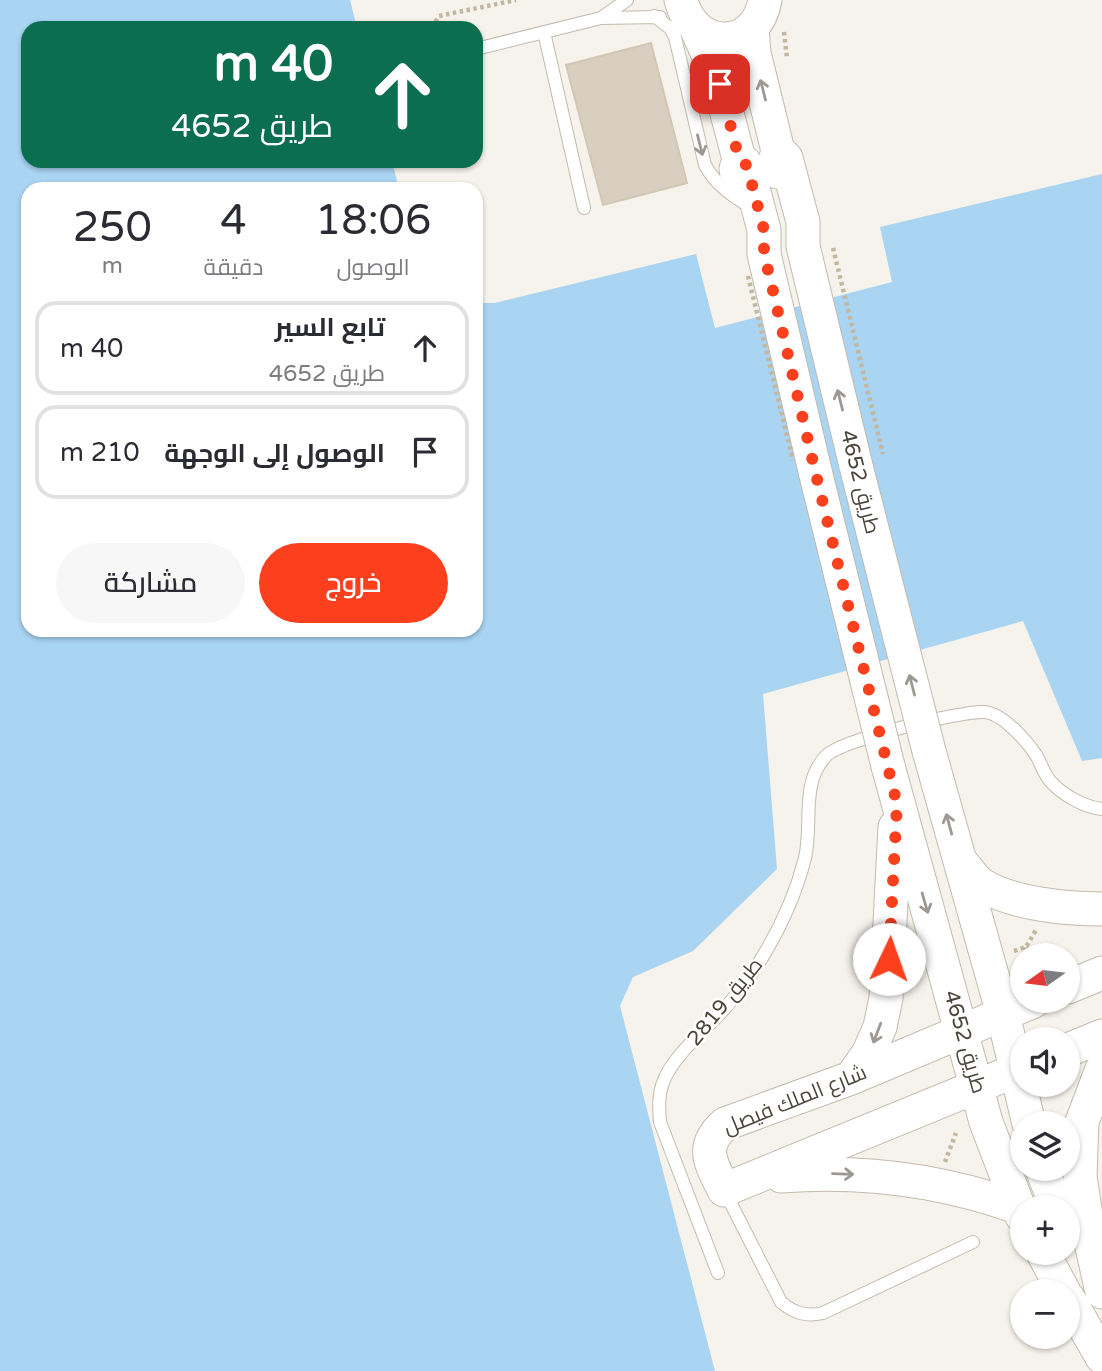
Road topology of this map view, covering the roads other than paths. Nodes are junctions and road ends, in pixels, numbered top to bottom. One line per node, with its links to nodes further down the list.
1 (627, 0): 3 (lane)
2 (680, 17): 3 (lane); 4 (street); 7 (street, طريق 4652); 8 (lane, one-way to 8)
3 (601, 18): 5 (lane)
4 (767, 18): 13 (street, طريق 4652, one-way to 4, bridge)
5 (544, 33): 6 (lane); 9 (lane)
6 (483, 47)
7 (739, 159): 8 (street, طريق 4652); 10 (street, طريق 4652)
8 (744, 203): 10 (street, طريق 4652)
9 (584, 208)
10 (764, 254): 11 (street, طريق 4652, bridge)
11 (897, 804): 19 (street, طريق 4652, one-way to 19); 25 (street, one-way to 25)
12 (1102, 809): 32 (lane, طريق 2819)
13 (959, 859): 14 (street); 18 (street, طريق 4652)
14 (1102, 909)
15 (1102, 973): 16 (street)
16 (1080, 982)
17 (1010, 1011): 18 (street, شارع الملك فيصل)
18 (1003, 1014): 19 (street, شارع الملك فيصل); 21 (street, طريق 4652)
19 (963, 1031): 25 (street, شارع الملك فيصل); 26 (street, طريق 4652)
20 (1102, 1036): 22 (street)
21 (1010, 1038)
22 (1080, 1045)
23 (1102, 1069): 33 (street)
24 (1010, 1073): 26 (street)
25 (851, 1078): 27 (street, شارع الملك فيصل)
26 (978, 1086): 27 (street); 28 (street, طريق 4652)
27 (738, 1184): 29 (street, one-way to 29); 30 (lane)
28 (1014, 1195)
29 (1010, 1207)
30 (973, 1242)
31 (1080, 1257): 34 (street)
32 (718, 1273)
33 (1102, 1292)
34 (1102, 1302)
35 (1080, 1319): 36 (street)
36 (1102, 1357)

